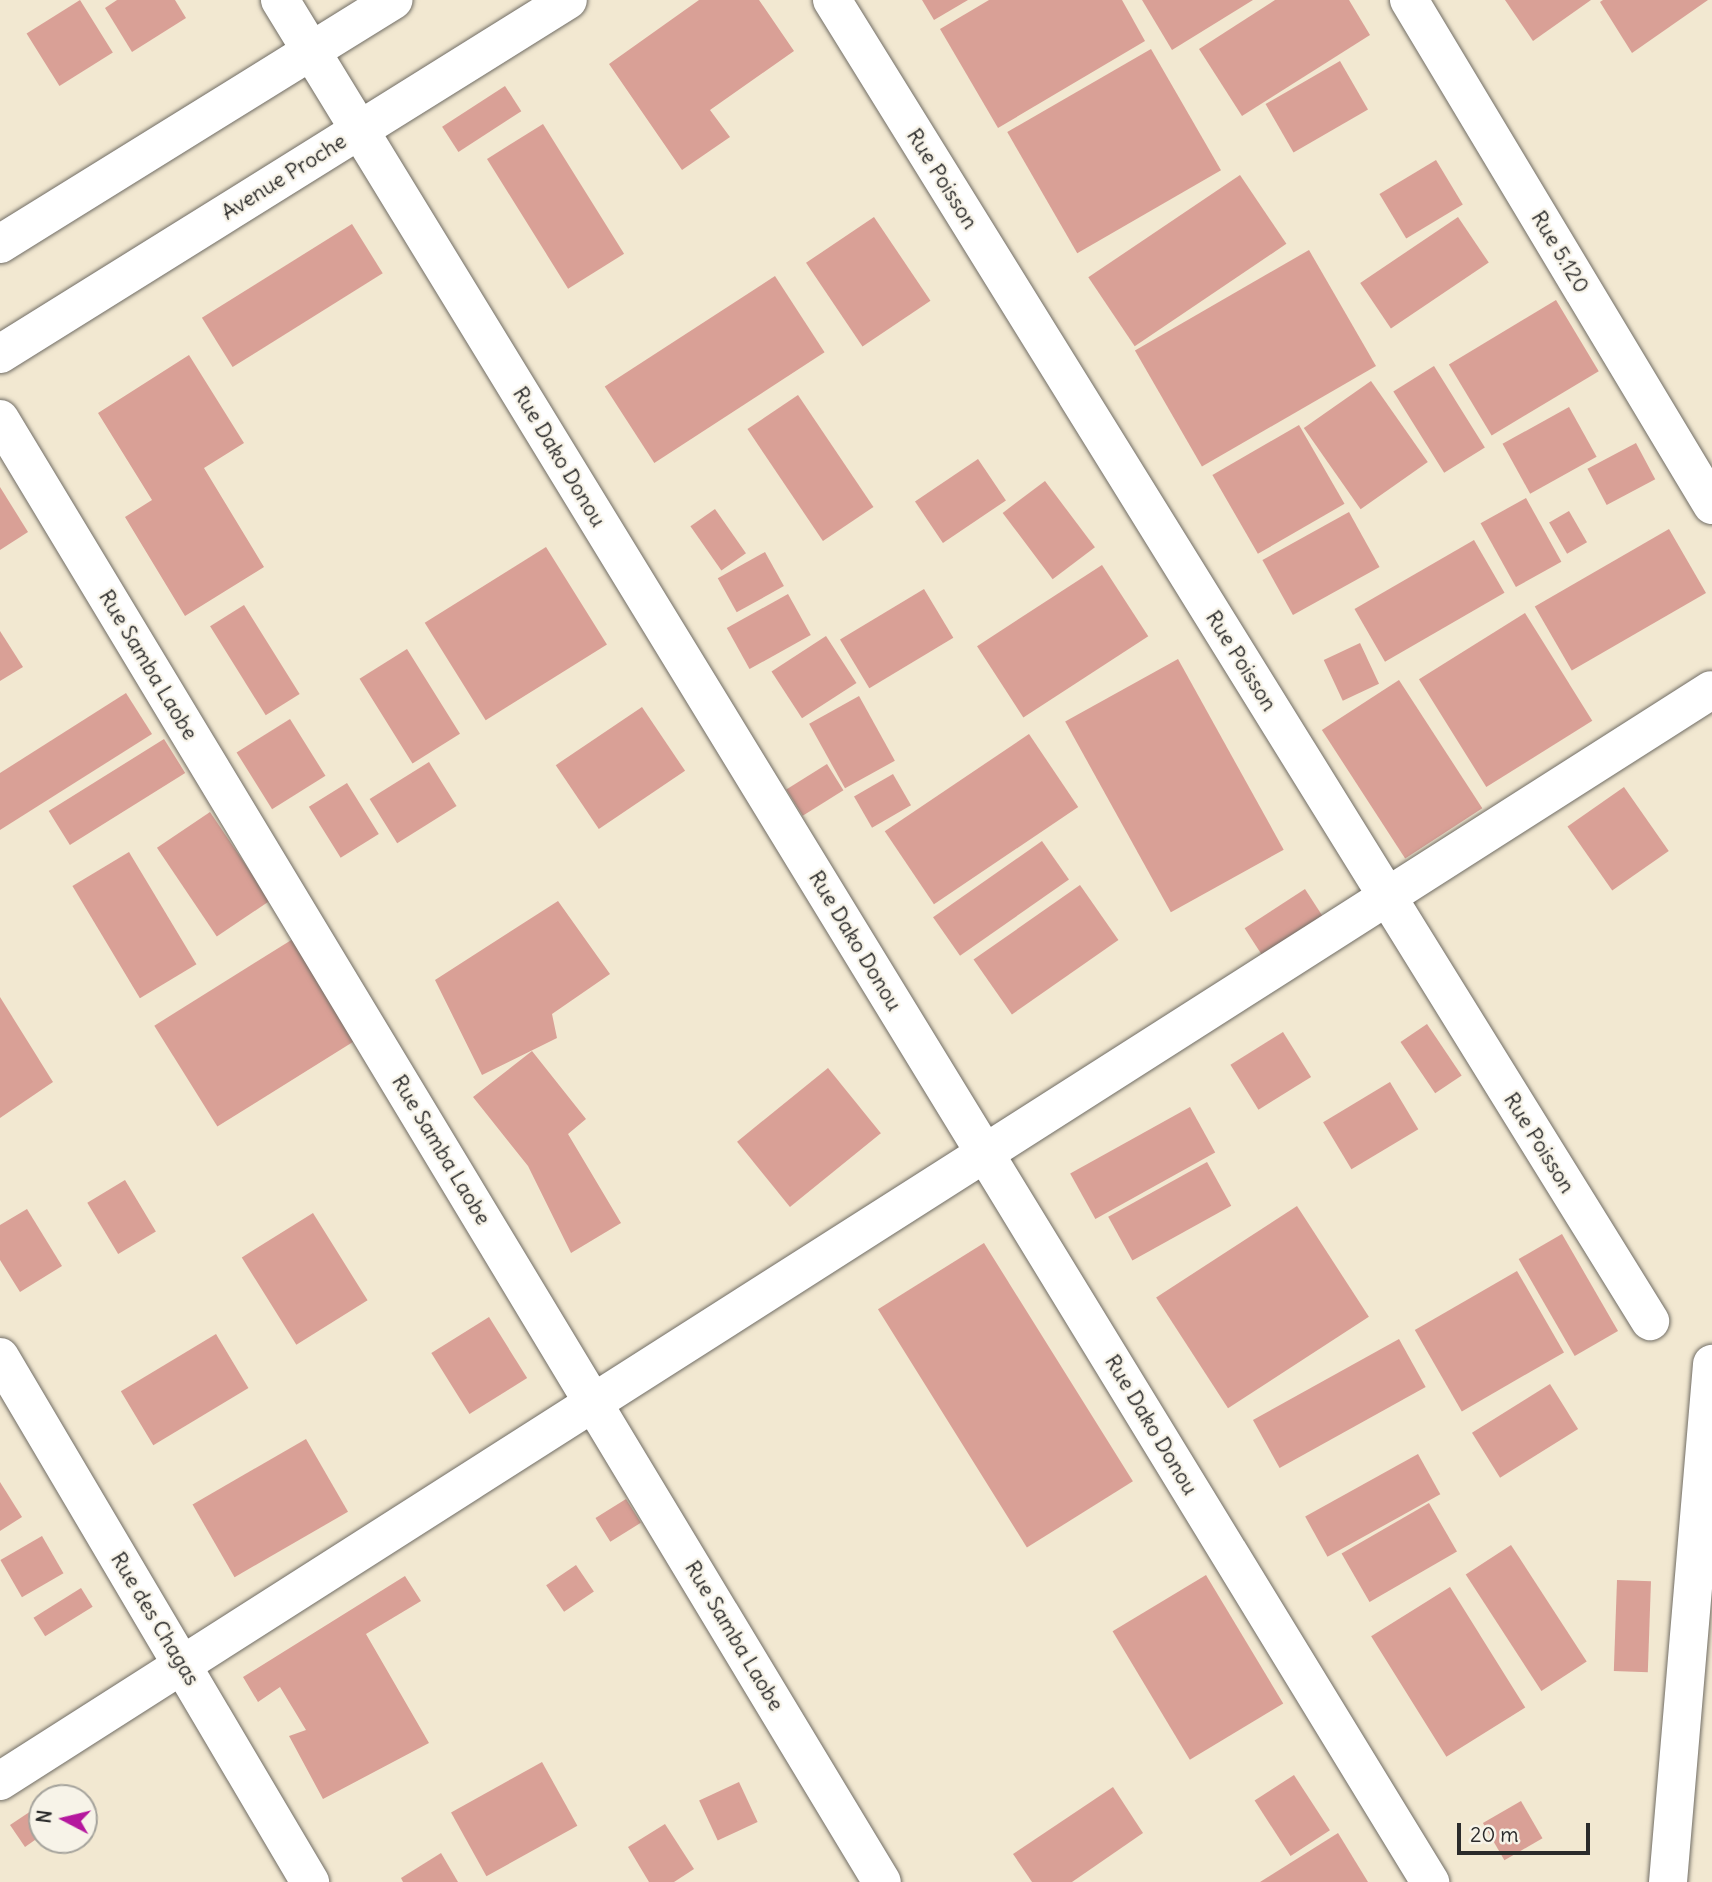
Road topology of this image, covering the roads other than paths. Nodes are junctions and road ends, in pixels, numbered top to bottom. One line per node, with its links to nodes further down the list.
1 (281, 0): 6 (main road, Rue Dako Donou)
2 (393, 0): 6 (main road)
3 (568, 0): 7 (main road, Avenue Proche)
4 (832, 0): 13 (main road, Rue Poisson)
5 (1409, 0): 11 (main road, Rue 5.120)
6 (311, 50): 7 (main road, Rue Dako Donou); 8 (main road)
7 (359, 130): 9 (main road, Avenue Proche); 14 (main road, Rue Dako Donou)
8 (0, 244)
9 (0, 354)
10 (0, 419): 18 (main road, Rue Samba Laobe)
11 (1712, 505)
12 (1711, 690): 13 (main road)
13 (1387, 896): 14 (main road); 15 (main road, Rue Poisson)
14 (984, 1153): 18 (main road); 23 (main road, Rue Dako Donou)
15 (1650, 1321)
16 (0, 1357): 19 (main road, Rue des Chagas)
17 (1712, 1364): 24 (main road)
18 (593, 1403): 19 (main road); 22 (main road, Rue Samba Laobe)
19 (182, 1665): 20 (main road); 21 (main road, Rue des Chagas)
20 (0, 1781)
21 (310, 1882)
22 (882, 1882)
23 (1430, 1882)
24 (1668, 1882)

